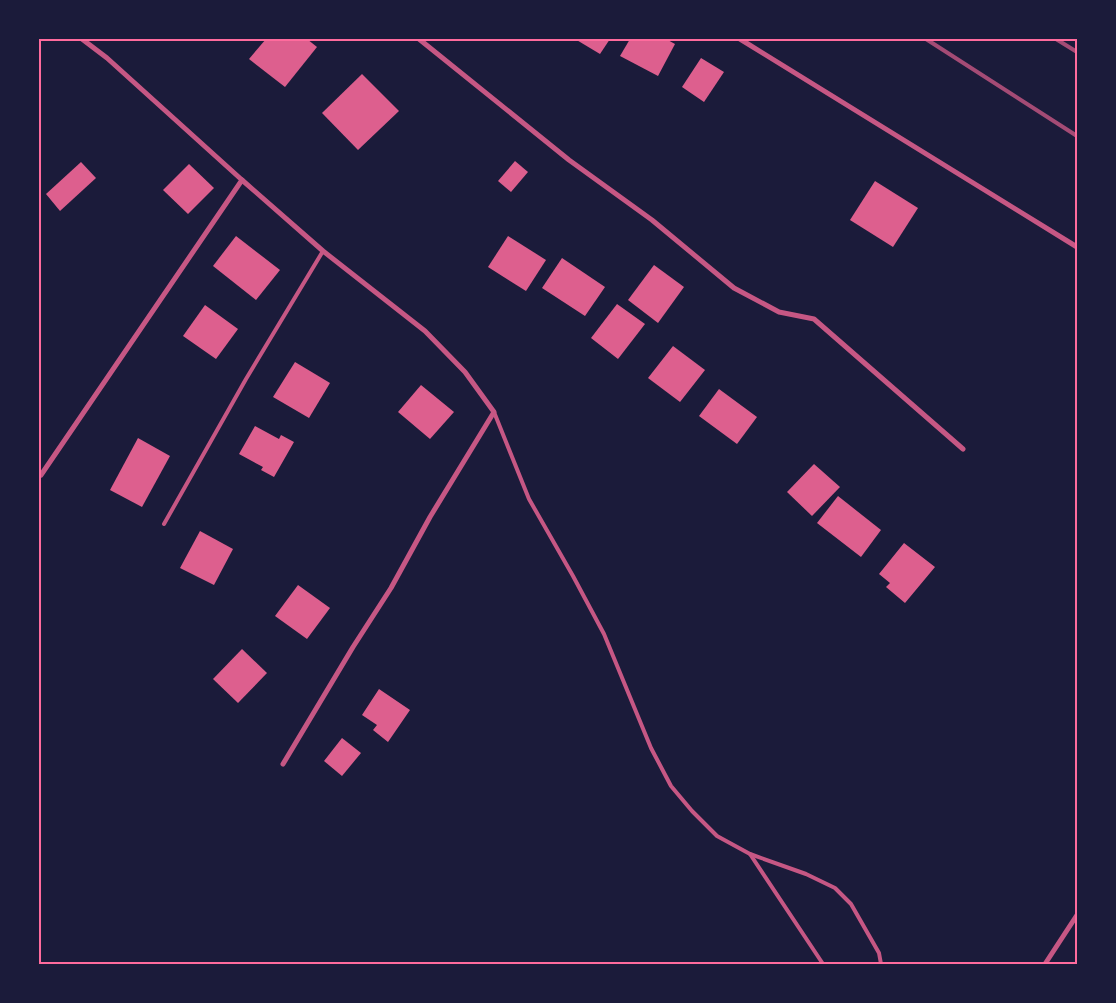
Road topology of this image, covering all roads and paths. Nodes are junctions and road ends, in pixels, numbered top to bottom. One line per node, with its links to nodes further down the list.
1 (82, 39): 4 (street)
2 (419, 39): 8 (street)
3 (740, 39): 5 (street)
4 (242, 180): 6 (street); 9 (street)
5 (1077, 247)
6 (323, 251): 7 (street); 10 (lane)
7 (494, 412): 11 (street); 12 (lane)
8 (963, 449)
9 (41, 475)
10 (164, 524)
11 (282, 764)
12 (750, 854): 14 (lane); 15 (lane)
13 (1077, 915): 16 (street)
14 (823, 964)
15 (881, 964)
16 (1045, 964)

